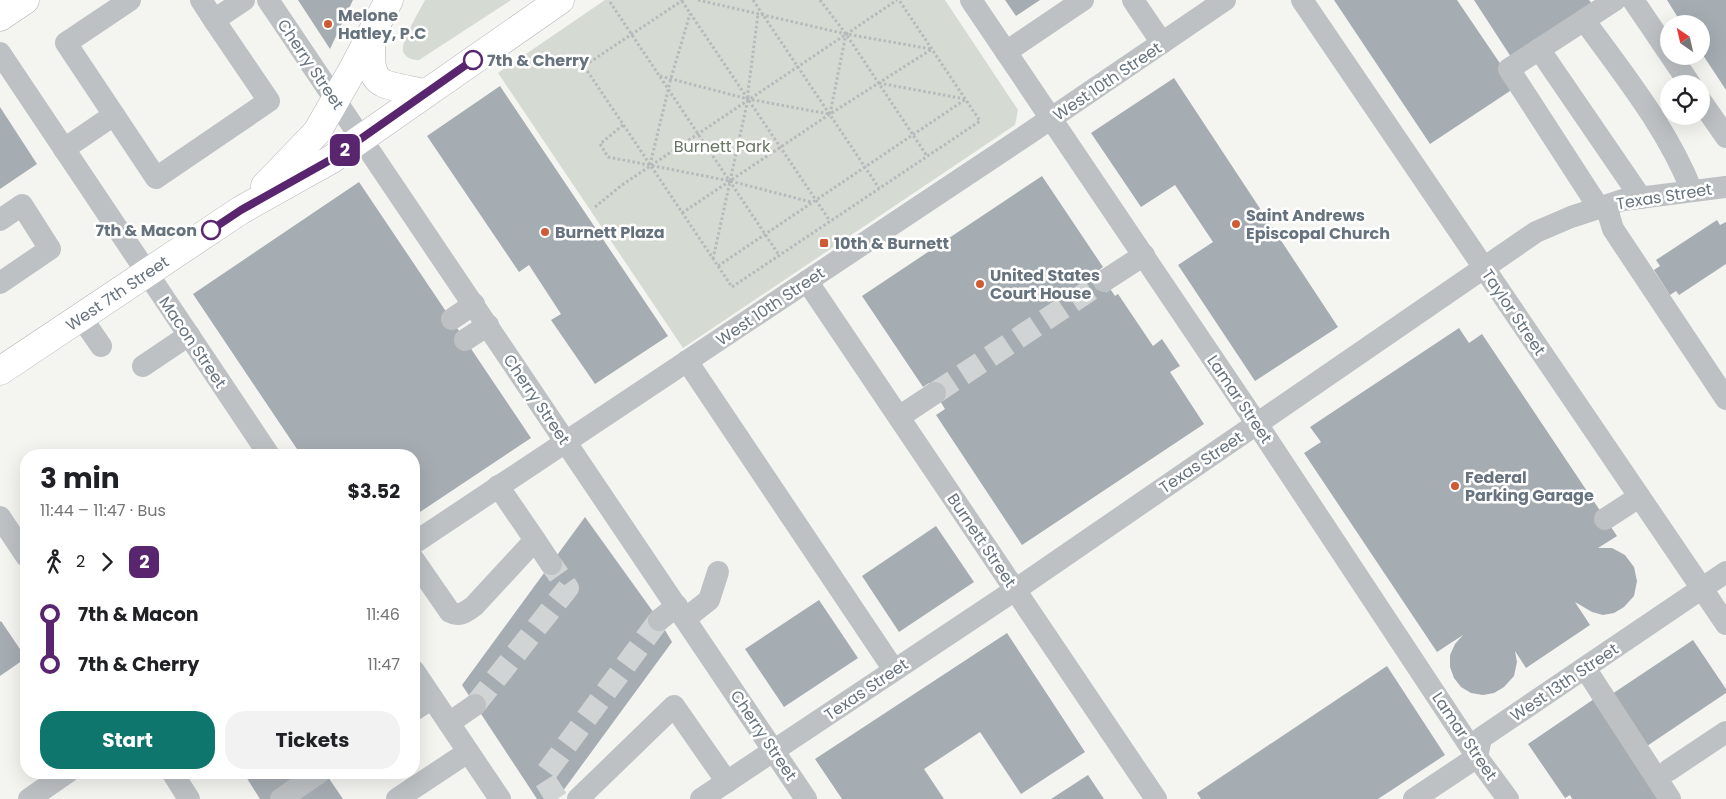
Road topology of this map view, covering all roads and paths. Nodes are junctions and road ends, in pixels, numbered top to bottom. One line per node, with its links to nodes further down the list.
1 (25, 0): 24 (main road)
2 (130, 0): 47 (street)
3 (201, 0): 25 (street)
4 (244, 0): 25 (street)
5 (268, 0): 44 (street, Cherry Street)
6 (389, 0): 27 (main road)
7 (560, 0): 41 (main road, West 7th Street)
8 (682, 0): 21 (path); 29 (path)
9 (698, 0): 22 (path)
10 (753, 0): 23 (path)
11 (820, 0): 28 (path)
12 (898, 0): 28 (path); 32 (path)
13 (971, 0): 34 (street, Lamar Street)
14 (1083, 0): 34 (street)
15 (1133, 0): 31 (street)
16 (1225, 0): 31 (street, West 10th Street)
17 (1302, 0): 78 (street, Taylor Street)
18 (1615, 0): 26 (street)
19 (1633, 0): 30 (street)
20 (610, 2): 29 (path)
21 (690, 13): 38 (path); 43 (path)
22 (758, 14): 23 (path); 43 (path)
23 (764, 16): 28 (path); 36 (path)
24 (0, 17)
25 (214, 20): 47 (street)
26 (1584, 20): 33 (street); 62 (street)
27 (372, 34): 41 (main road); 44 (main road)
28 (846, 34): 32 (path); 36 (path); 39 (path); 45 (path)
29 (632, 35): 37 (path); 49 (path)
30 (1660, 40)
31 (1162, 43): 48 (street, West 10th Street)
32 (932, 49): 39 (path); 42 (path)
33 (1539, 49): 63 (street); 67 (street)
34 (1006, 52): 48 (street, Lamar Street)
35 (0, 54): 55 (street, Macon Street)
36 (798, 67): 43 (path); 45 (path)
37 (659, 76): 38 (path); 40 (path)
38 (671, 78): 40 (path); 43 (path)
39 (879, 83): 42 (path); 45 (path); 51 (path)
40 (668, 89): 50 (path); 57 (path)
41 (425, 93): 53 (main road, West 7th Street)
42 (966, 99): 51 (path); 56 (path)
43 (748, 100): 45 (path); 50 (path); 54 (path); 59 (path)
44 (336, 101): 53 (street, Cherry Street); 69 (main road)
45 (830, 114): 54 (path); 58 (path)
46 (1710, 114): 52 (street)
47 (114, 115): 55 (street)
48 (1051, 118): 75 (street, Lamar Street); 80 (street, West 10th Street)
49 (623, 125): 57 (path); 57 (path)
50 (698, 134): 57 (path); 59 (path)
51 (913, 135): 56 (path); 58 (path)
52 (1726, 137)
53 (362, 138): 69 (main road, West 7th Street); 83 (street, Cherry Street)
54 (781, 147): 59 (path); 64 (path)
55 (64, 149): 79 (street, Macon Street)
56 (928, 156): 61 (path)
57 (650, 165): 59 (path); 68 (path); 70 (path)
58 (865, 167): 61 (path); 64 (path)
59 (730, 181): 65 (path); 70 (path); 73 (path); 76 (path)
60 (1726, 187): 62 (street, Texas Street)
61 (879, 188): 72 (path)
62 (1692, 191): 63 (street, Texas Street)
63 (1641, 198): 67 (street, Texas Street)
64 (816, 200): 65 (path); 66 (path)
65 (812, 203): 66 (path); 73 (path)
66 (819, 205): 72 (path)
67 (1602, 207): 78 (street, Texas Street); 94 (street)
68 (595, 208)
69 (241, 210): 79 (main road, West 7th Street)
70 (682, 213): 76 (path)
71 (0, 220): 82 (street)
72 (830, 221): 74 (path)
73 (765, 234): 74 (path); 77 (path)
74 (780, 255): 77 (path)
75 (1144, 255): 81 (street); 96 (street, Lamar Street)
76 (713, 259): 77 (path)
77 (718, 266)
78 (1484, 268): 96 (street, Texas Street); 100 (street, Taylor Street)
79 (147, 273): 84 (main road, West 7th Street); 87 (street, Macon Street)
80 (807, 281): 90 (street, West 10th Street); 95 (street, Burnett Street)
81 (1104, 281)
82 (0, 283)
83 (474, 304): 85 (street); 86 (street, Cherry Street)
84 (81, 317): 89 (street); 92 (main road, West 7th Street)
85 (452, 319)
86 (488, 325): 88 (street); 97 (street, Cherry Street)
87 (189, 336): 91 (street); 98 (street, Macon Street)
88 (465, 340)
89 (101, 346)
90 (687, 360): 97 (street, West 10th Street); 116 (street)
91 (143, 366)
92 (0, 371)
93 (936, 394): 95 (street)
94 (1726, 398)
95 (899, 417): 111 (street, Burnett Street)
96 (1257, 424): 111 (street, Texas Street); 123 (street, Lamar Street)
97 (566, 441): 99 (street, West 10th Street); 112 (street, Cherry Street)
98 (265, 449)
99 (498, 486): 103 (street, West 10th Street); 104 (street)
100 (1640, 497): 102 (street); 110 (street, Taylor Street)
101 (0, 516): 105 (street)
102 (1605, 519)
103 (420, 538)
104 (535, 540): 106 (street); 107 (street)
105 (20, 547)
106 (551, 564)
107 (420, 569)
108 (718, 572): 112 (street)
109 (1726, 572): 110 (street, West 13th Street)
110 (1702, 589): 114 (street, Taylor Street); 115 (street, West 13th Street)
111 (1015, 590): 116 (street, Texas Street); 138 (street, Burnett Street)
112 (681, 612): 113 (street); 121 (street, Cherry Street)
113 (659, 620)
114 (1726, 624)
115 (1585, 668): 123 (street, West 13th Street); 141 (street)
116 (894, 670): 121 (street, Texas Street)
117 (423, 704): 119 (street)
118 (475, 705): 119 (street)
119 (449, 723): 122 (street)
120 (1726, 732): 124 (street)
121 (774, 750): 128 (street, Texas Street); 137 (street, Cherry Street)
122 (468, 752): 133 (street); 134 (street)
123 (1477, 757): 139 (street); 140 (street, Lamar Street)
124 (1669, 770)
125 (63, 779): 129 (street)
126 (176, 779): 131 (street)
127 (310, 779): 132 (street)
128 (726, 782): 135 (street); 136 (street, Texas Street)
129 (54, 792): 130 (street)
130 (29, 799)
131 (189, 799)
132 (280, 799)
133 (397, 799)
134 (500, 799)
135 (578, 799)
136 (701, 799)
137 (806, 799)
138 (1156, 799)
139 (1414, 799)
140 (1508, 799)
141 (1670, 799)

